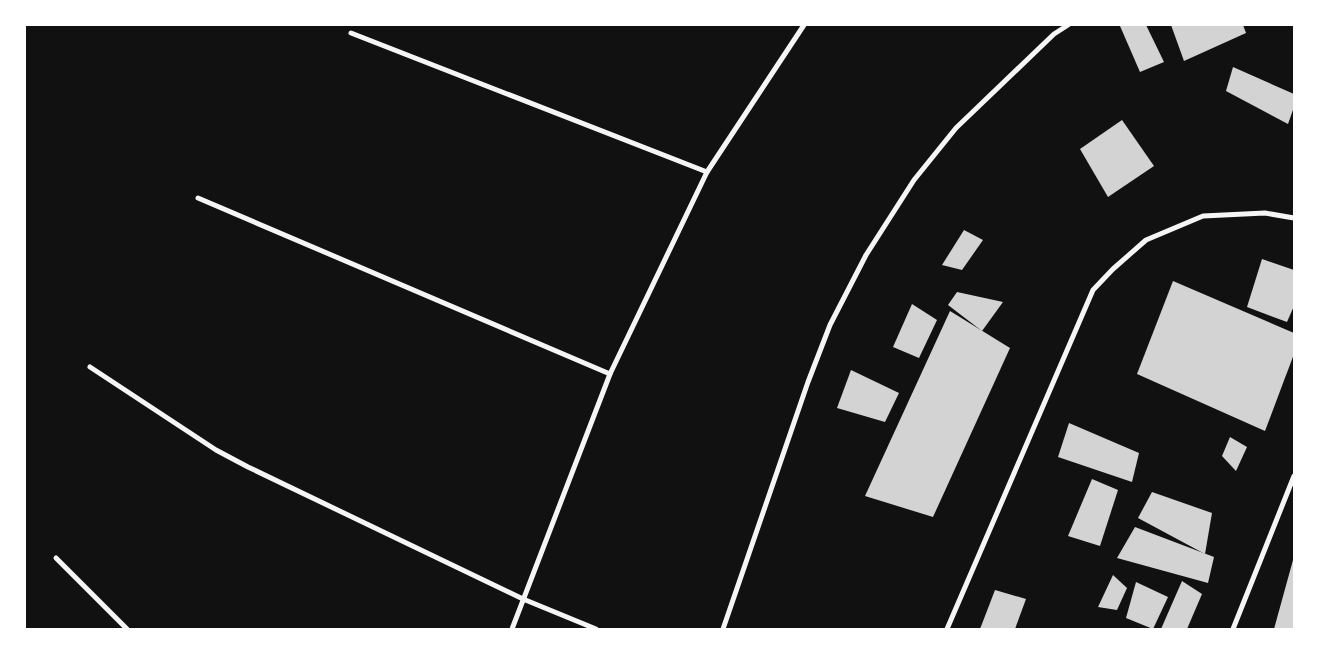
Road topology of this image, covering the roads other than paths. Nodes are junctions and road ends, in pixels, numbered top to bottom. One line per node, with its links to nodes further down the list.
1 (804, 25): 4 (street)
2 (1068, 25): 15 (street)
3 (351, 33): 4 (street)
4 (707, 172): 8 (street)
5 (198, 198): 8 (street)
6 (1294, 217): 16 (street)
7 (90, 367): 11 (street)
8 (610, 374): 11 (street)
9 (1294, 476): 17 (street)
10 (56, 558): 12 (street)
11 (523, 599): 13 (street); 14 (street)
12 (127, 629)
13 (512, 629)
14 (596, 629)
15 (723, 629)
16 (947, 629)
17 (1233, 629)

